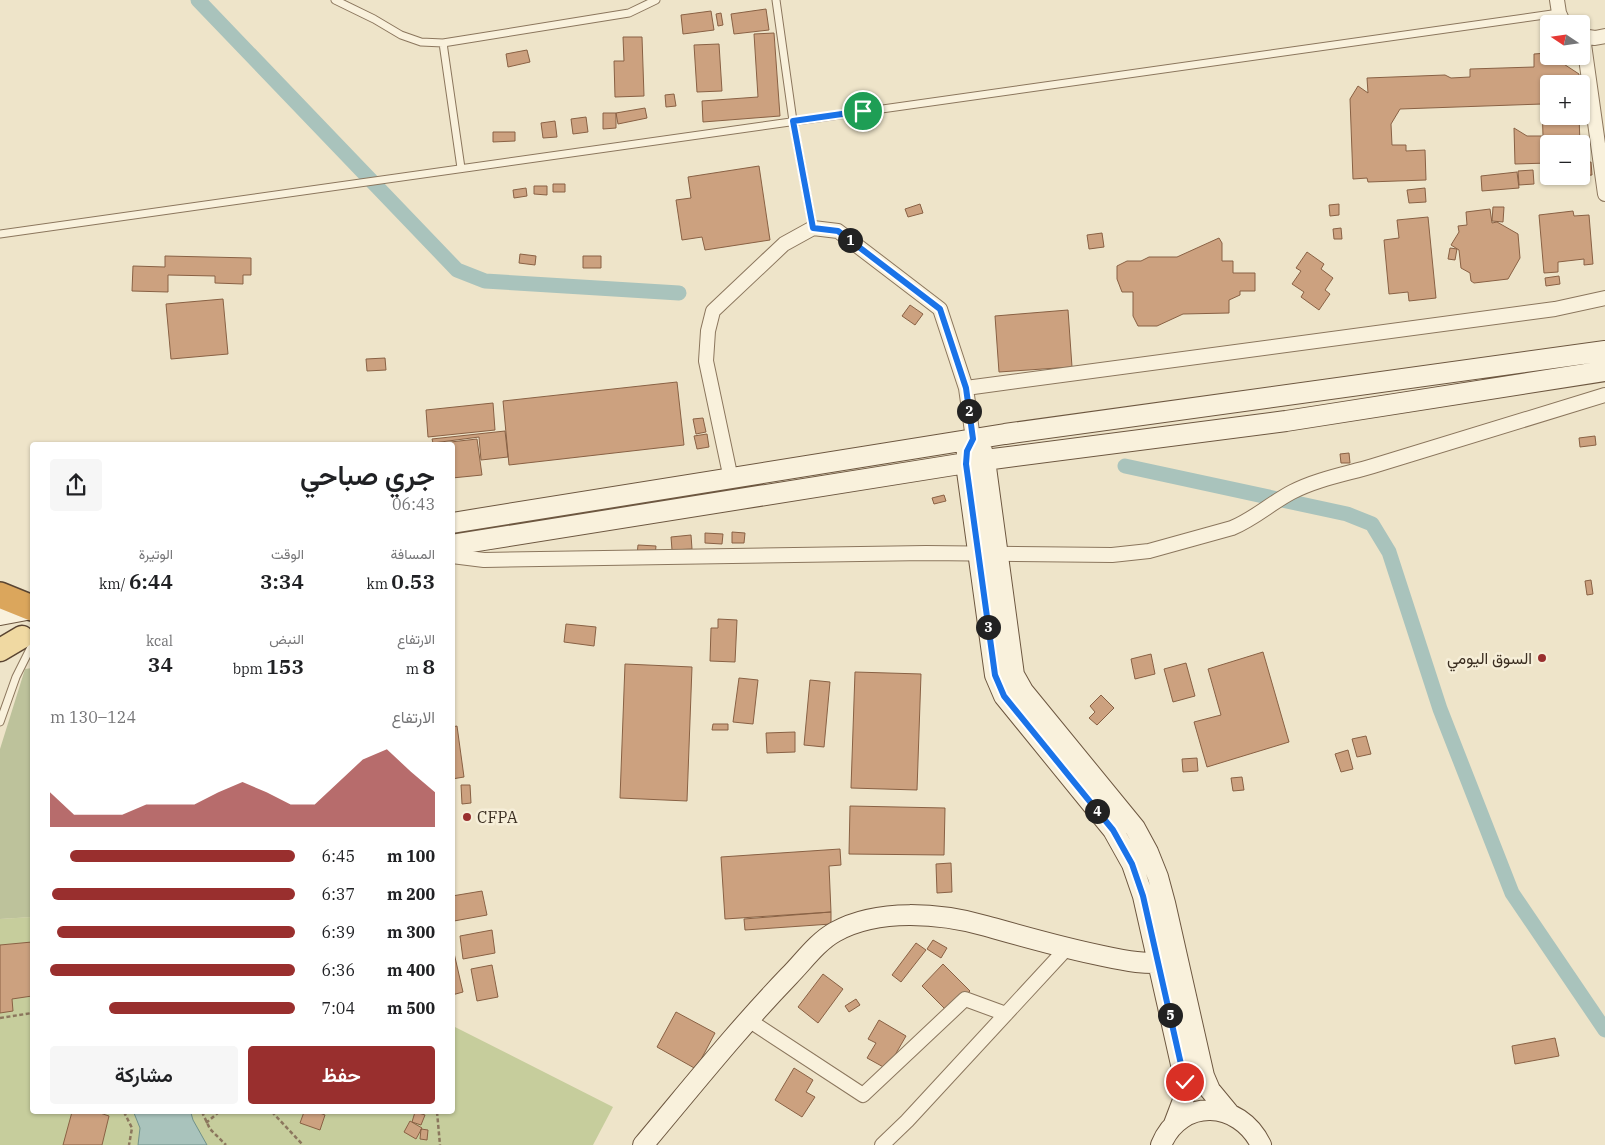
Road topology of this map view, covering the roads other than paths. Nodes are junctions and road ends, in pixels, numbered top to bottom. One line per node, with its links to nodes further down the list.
1 (335, 0): 9 (lane)
2 (637, 0): 5 (lane)
3 (656, 0): 5 (lane)
4 (776, 0): 11 (lane)
5 (644, 6): 9 (lane)
6 (1560, 12): 11 (lane)
7 (1605, 36): 8 (street)
8 (1590, 38)
9 (444, 43): 12 (lane)
10 (1586, 65): 13 (street)
11 (793, 121): 12 (lane); 14 (lane)
12 (461, 168): 15 (lane)
13 (1605, 194)
14 (813, 228): 19 (street); 23 (street)
15 (0, 234)
16 (1605, 298): 19 (street)
17 (1605, 351): 21 (main road)
18 (1605, 371): 22 (main road)
19 (966, 388): 21 (street)
20 (1605, 395): 26 (street)
21 (973, 439): 22 (main road); 23 (main road)
22 (976, 462): 25 (main road); 26 (main road)
23 (731, 479): 24 (main road)
24 (455, 523)
25 (455, 545)
26 (988, 554): 27 (street); 37 (main road)
27 (455, 556)
28 (0, 596): 29 (highway)
29 (30, 607)
30 (30, 608): 31 (main road)
31 (0, 615)
32 (29, 639): 33 (main road); 34 (main road); 35 (lane)
33 (0, 642)
34 (0, 650)
35 (0, 722)
36 (1066, 949): 37 (main road); 38 (street); 39 (main road)
37 (1168, 962): 40 (main road); 41 (main road)
38 (1006, 1014): 39 (street); 43 (street)
39 (748, 1019): 42 (main road)
40 (1229, 1113): 41 (main road); 45 (main road)
41 (1174, 1124): 44 (main road)
42 (643, 1145)
43 (882, 1145)
44 (1161, 1145)
45 (1261, 1145)

